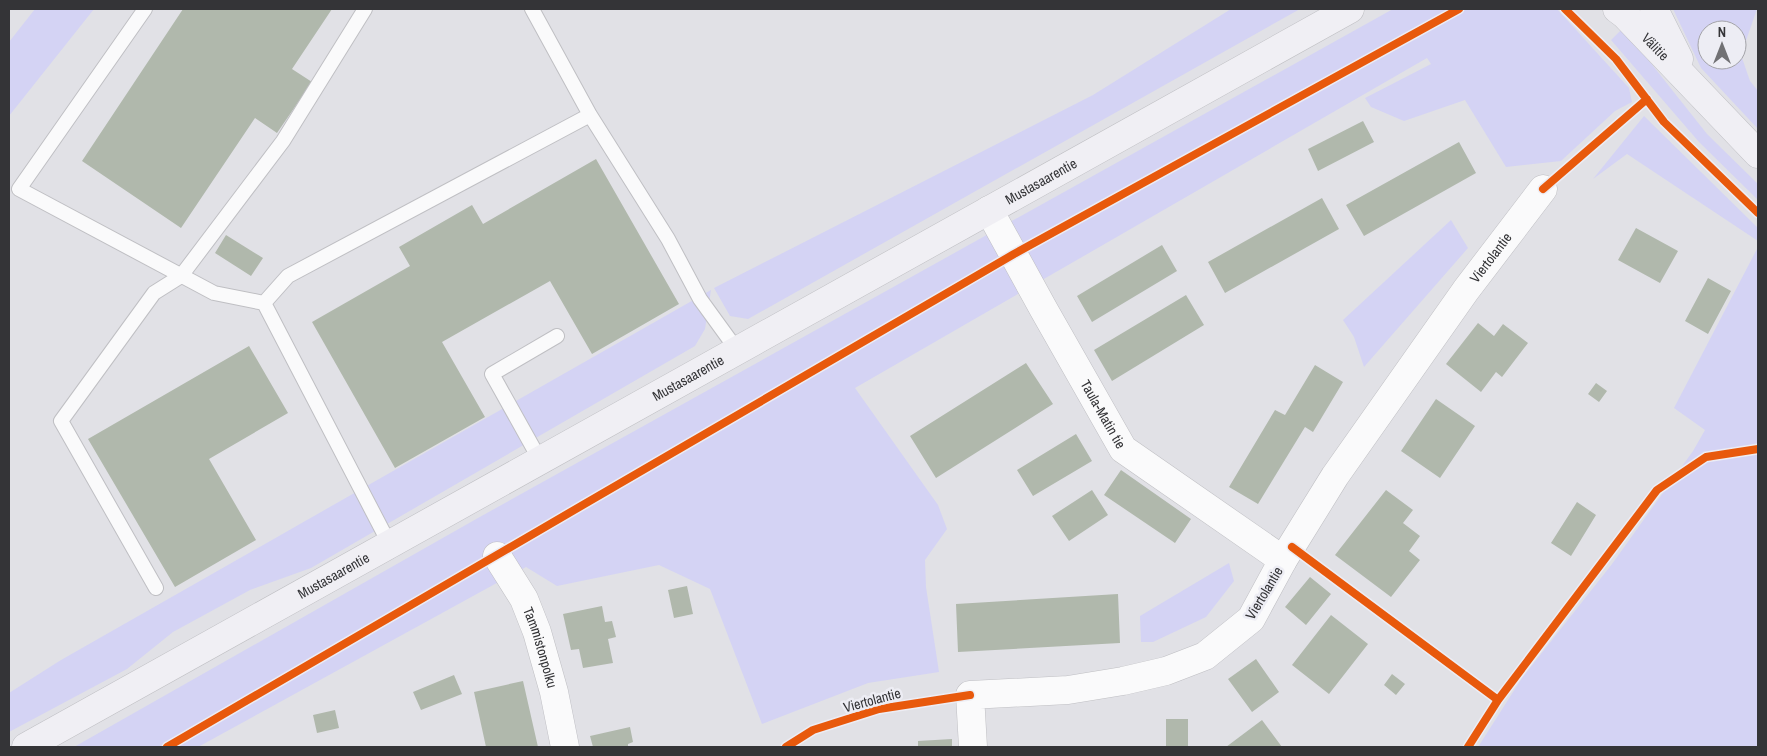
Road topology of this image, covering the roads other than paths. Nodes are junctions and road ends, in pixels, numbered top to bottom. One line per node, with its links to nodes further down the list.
1 (145, 9): 12 (lane)
2 (365, 9): 12 (lane)
3 (532, 9): 8 (lane)
4 (1350, 9): 11 (main road, Mustasaarentie)
5 (1617, 9): 7 (main road, Välitie)
6 (1654, 9): 7 (main road, Välitie)
7 (1692, 85): 9 (main road, Välitie)
8 (590, 115): 13 (lane); 15 (lane)
9 (1758, 154)
10 (1543, 189): 19 (street, Viertolantie)
11 (989, 210): 15 (main road, Mustasaarentie); 19 (street, Taula-Matin tie)
12 (181, 276): 13 (lane); 20 (lane)
13 (264, 303): 17 (lane)
14 (557, 336): 16 (lane)
15 (738, 350): 16 (main road, Mustasaarentie)
16 (540, 460): 17 (main road, Mustasaarentie)
17 (390, 544): 21 (main road, Mustasaarentie)
18 (497, 556): 22 (street, Tammistonpolku)
19 (1283, 560): 23 (street, Viertolantie)
20 (156, 588)
21 (26, 747)
22 (565, 747)
23 (973, 747)

